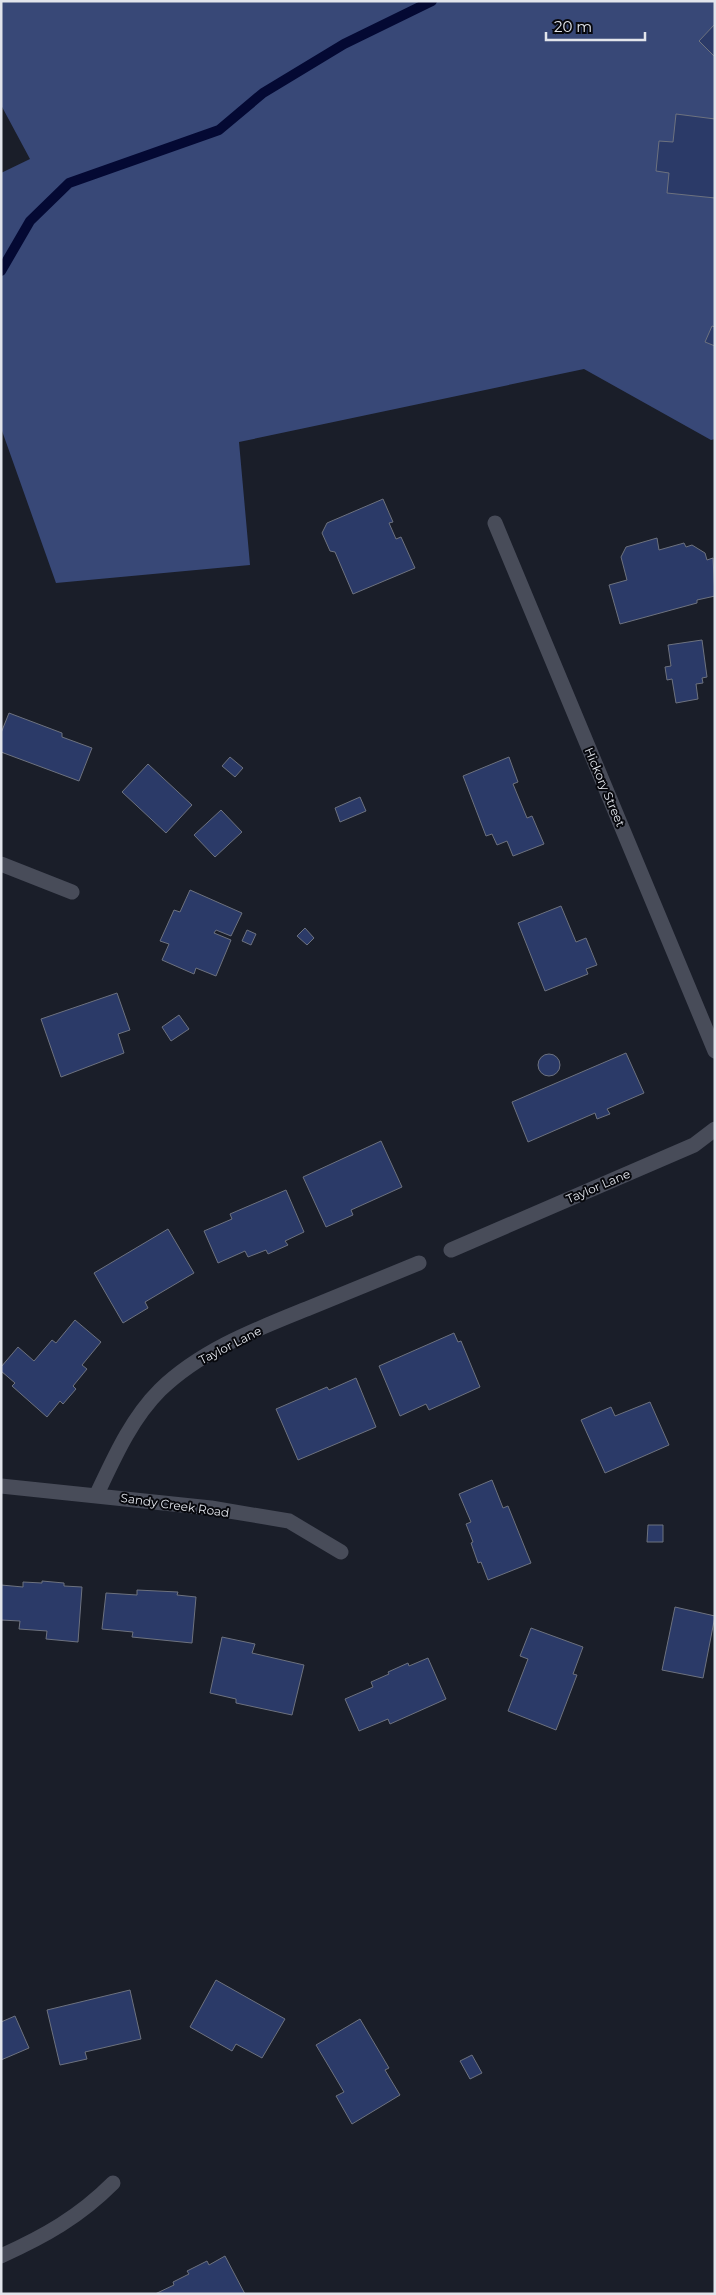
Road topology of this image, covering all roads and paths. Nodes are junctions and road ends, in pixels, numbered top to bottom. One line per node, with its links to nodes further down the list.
1 (495, 523): 4 (street, Hickory Street)
2 (1, 864): 3 (street)
3 (72, 892)
4 (715, 1051)
5 (715, 1129): 6 (street, Taylor Lane)
6 (451, 1250)
7 (419, 1263): 9 (street, Taylor Lane)
8 (1, 1486): 9 (street, Sandy Creek Road)
9 (97, 1494): 10 (street, Sandy Creek Road)
10 (341, 1552)
11 (113, 2183): 12 (street)
12 (1, 2256)

